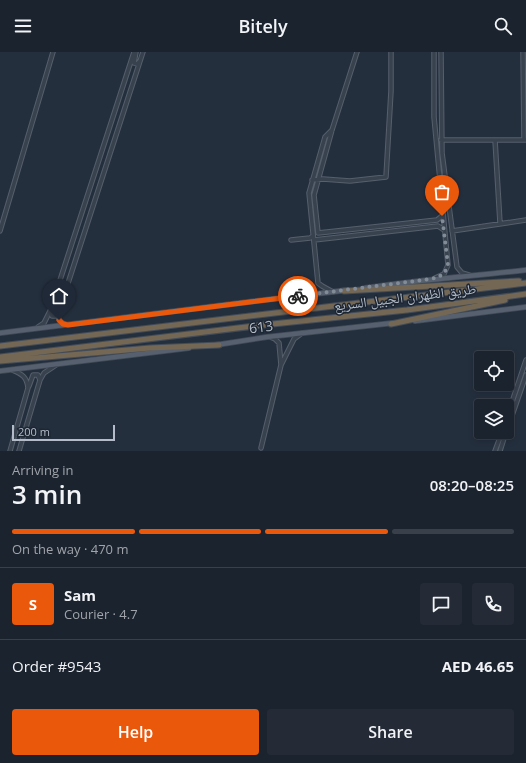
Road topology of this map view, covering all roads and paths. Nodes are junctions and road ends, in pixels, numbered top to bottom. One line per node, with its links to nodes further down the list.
1 (53, 52): 22 (street)
2 (135, 52): 9 (street); 35 (street)
3 (143, 52): 9 (street)
4 (357, 52): 10 (street)
5 (391, 52): 14 (street)
6 (434, 52): 16 (street)
7 (441, 52): 11 (street)
8 (523, 52): 13 (street)
9 (140, 61): 36 (street)
10 (332, 130): 14 (street); 15 (street)
11 (441, 140): 12 (street); 23 (street)
12 (495, 140): 13 (street); 19 (street)
13 (525, 140)
14 (319, 179): 15 (street); 24 (street)
15 (312, 180): 25 (street)
16 (442, 216): 18 (street); 21 (street)
17 (526, 220): 19 (street)
18 (408, 223): 20 (street); 24 (street)
19 (500, 223): 23 (street)
20 (400, 230): 21 (street); 25 (street)
21 (444, 230): 29 (street)
22 (0, 231)
23 (452, 231): 28 (street)
24 (318, 233): 25 (street)
25 (313, 237): 26 (street); 32 (street)
26 (291, 240)
27 (526, 270): 28 (main road)
28 (472, 276): 29 (main road)
29 (431, 279): 31 (main road)
30 (526, 282): 31 (highway); 44 (highway, طريق الظهران الجبيل السريع / 613)
31 (344, 291): 32 (main road)
32 (333, 292): 38 (main road)
33 (526, 295): 37 (highway); 45 (highway, طريق الظهران الجبيل السريع / 613)
34 (526, 307): 37 (main road, 613)
35 (50, 311): 36 (street); 39 (street)
36 (59, 311): 38 (street)
37 (391, 324): 41 (main road, 613)
38 (68, 325): 39 (main road)
39 (33, 329): 40 (main road)
40 (0, 333)
41 (304, 333): 42 (main road, 613); 49 (street)
42 (267, 337): 43 (main road, 613); 49 (street)
43 (219, 344): 47 (highway); 48 (main road, 613)
44 (0, 346)
45 (0, 357)
46 (526, 360): 55 (street)
47 (0, 361)
48 (56, 365): 50 (main road, 613); 53 (street)
49 (281, 365): 59 (street)
50 (11, 370): 51 (main road, 613); 54 (street)
51 (0, 371)
52 (526, 375): 56 (street)
53 (40, 380): 54 (street); 61 (street)
54 (28, 388): 60 (street)
55 (513, 399)
56 (514, 410)
57 (499, 439): 62 (street)
58 (504, 439): 63 (street)
59 (261, 448)
60 (10, 451)
61 (19, 451)
62 (495, 451)
63 (500, 451)

